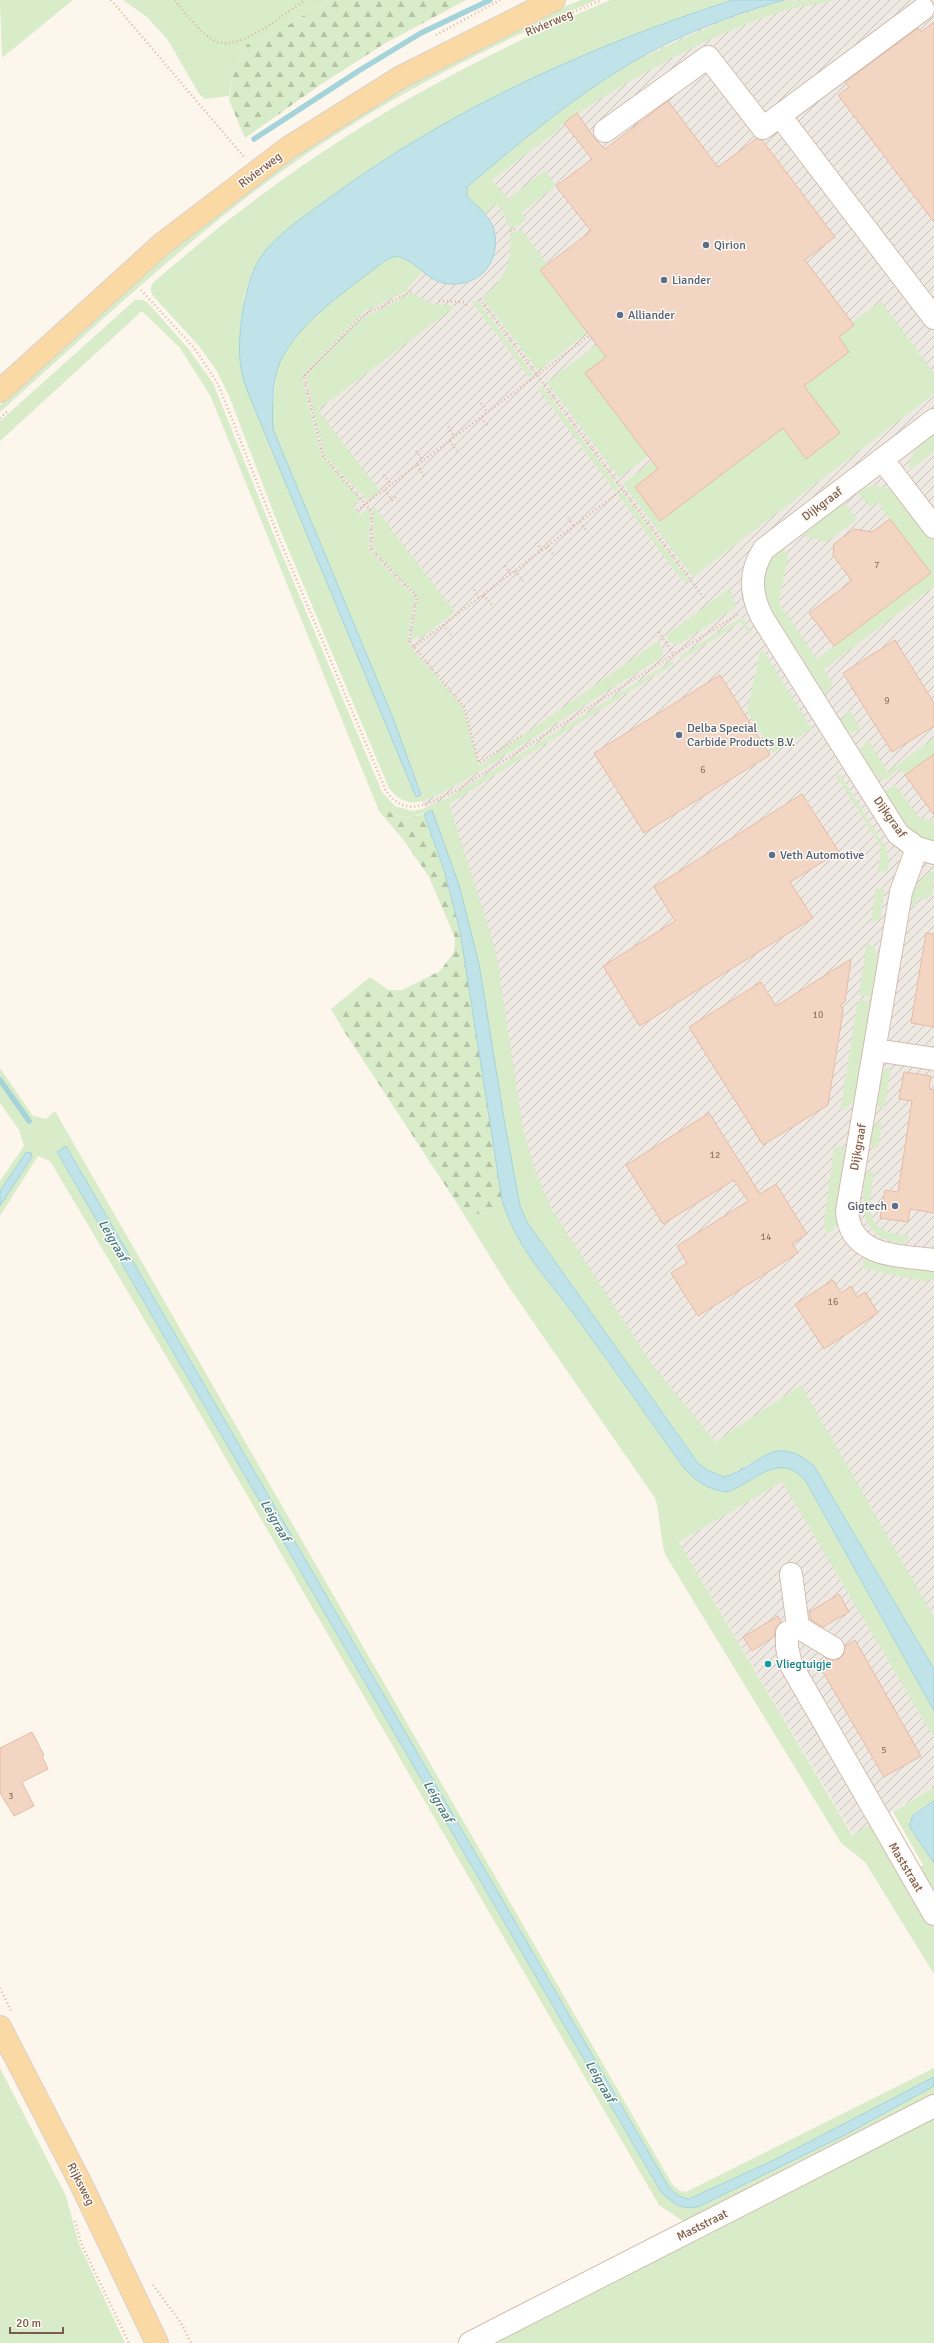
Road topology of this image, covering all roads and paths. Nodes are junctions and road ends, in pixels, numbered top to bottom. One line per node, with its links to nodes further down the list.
1 (111, 0): 9 (path)
2 (175, 0): 3 (path)
3 (305, 0)
4 (602, 0): 5 (path, Rivierweg)
5 (559, 8): 20 (main road, Rivierweg)
6 (923, 9): 7 (street)
7 (780, 116): 8 (street); 17 (street)
8 (606, 132)
9 (246, 159)
10 (515, 229): 11 (path)
11 (510, 231)
12 (147, 285): 65 (path)
13 (411, 292): 40 (path)
14 (480, 299): 19 (path)
15 (439, 301): 16 (path)
16 (468, 307)
17 (934, 318)
18 (589, 336): 19 (path)
19 (538, 375): 22 (path); 37 (path)
20 (0, 391)
21 (481, 403): 22 (path)
22 (487, 413): 23 (path)
23 (481, 418): 25 (path); 27 (path)
24 (934, 420): 31 (street, Dijkgraaf)
25 (488, 426)
26 (448, 428): 27 (path)
27 (455, 437): 28 (path)
28 (449, 441): 29 (path); 32 (path)
29 (457, 450)
30 (416, 451): 32 (path)
31 (882, 459): 45 (street); 59 (street, Dijkgraaf)
32 (423, 461): 33 (path)
33 (417, 465): 35 (path); 36 (path)
34 (384, 475): 36 (path)
35 (424, 476)
36 (391, 485): 38 (path)
37 (623, 489): 43 (path); 58 (path)
38 (385, 490): 39 (path); 40 (path)
39 (396, 498)
40 (366, 504): 41 (path); 64 (path)
41 (357, 510)
42 (568, 518): 44 (path)
43 (580, 522): 44 (path); 46 (path)
44 (574, 526): 48 (path)
45 (934, 527)
46 (587, 532)
47 (536, 542): 49 (path)
48 (547, 547): 49 (path); 50 (path)
49 (542, 550): 52 (path)
50 (555, 556)
51 (505, 566): 53 (path)
52 (515, 571): 53 (path); 54 (path)
53 (511, 574): 56 (path)
54 (523, 581)
55 (474, 590): 57 (path)
56 (483, 595): 57 (path); 60 (path)
57 (479, 598): 61 (path)
58 (704, 598)
59 (755, 603): 65 (path); 67 (street, Dijkgraaf)
60 (492, 605)
61 (443, 625): 63 (path); 64 (path)
62 (659, 632): 65 (path)
63 (451, 636)
64 (414, 647): 66 (path)
65 (674, 655)
66 (521, 736)
67 (926, 850): 68 (street, Dijkgraaf)
68 (875, 1050): 69 (street); 70 (street, Dijkgraaf)
69 (934, 1059)
70 (934, 1260)
71 (791, 1574): 72 (street)
72 (798, 1627): 73 (street); 74 (street, Maststraat)
73 (834, 1648)
74 (934, 1914)
75 (0, 2027): 77 (main road, Rijksweg)
76 (934, 2106): 78 (street, Maststraat)
77 (157, 2343)
78 (470, 2343)

